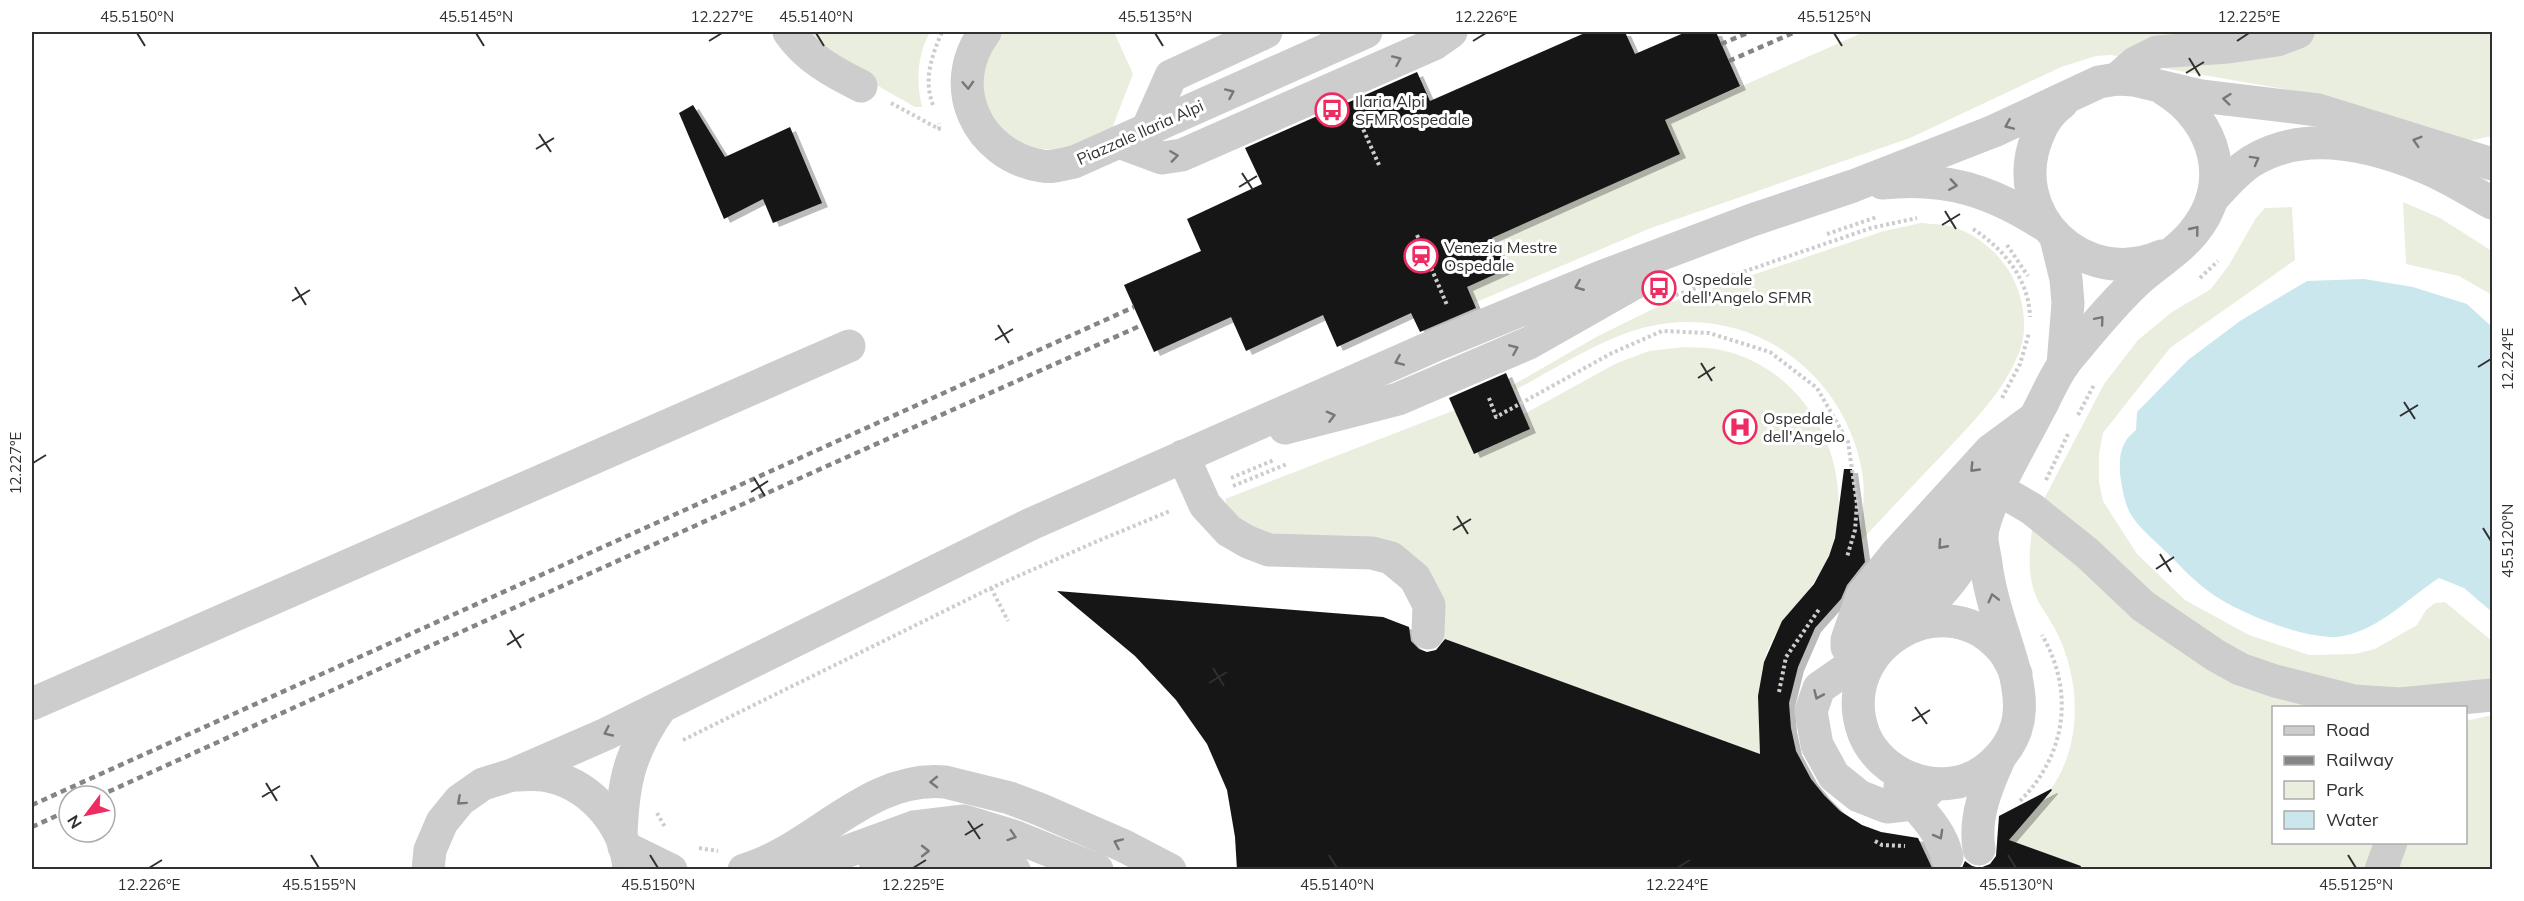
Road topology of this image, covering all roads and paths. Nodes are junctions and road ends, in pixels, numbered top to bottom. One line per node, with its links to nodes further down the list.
1 (789, 32): 8 (street)
2 (985, 32): 13 (street, Piazzale Ilaria Alpi, one-way to 13)
3 (1266, 32): 13 (street)
4 (1366, 32): 13 (street, Piazzale Ilaria Alpi, one-way to 4)
5 (1451, 32): 13 (street, one-way to 5)
6 (2298, 32): 7 (street)
7 (2116, 79): 9 (street); 10 (street)
8 (861, 86): 12 (path)
9 (2158, 86): 14 (street, one-way to 9); 17 (street)
10 (2080, 89): 16 (street, one-way to 16); 21 (street)
11 (1355, 110): 15 (path)
12 (939, 120)
13 (1133, 136)
14 (2484, 157)
15 (1379, 165)
16 (1853, 186): 21 (street, one-way to 21); 39 (street)
17 (2212, 199): 18 (street, one-way to 18); 23 (street, one-way to 17)
18 (2493, 203)
19 (1923, 218): 26 (path)
20 (1968, 226): 28 (path)
21 (2051, 232): 23 (street); 31 (street)
22 (1417, 235): 27 (path)
23 (2169, 253): 31 (street, one-way to 23)
24 (2223, 254): 25 (path)
25 (2195, 282)
26 (1660, 300)
27 (1448, 307)
28 (2030, 322)
29 (2029, 329): 34 (path)
30 (849, 346): 54 (street)
31 (2063, 365): 35 (street)
32 (2095, 384): 36 (path)
33 (1486, 389): 44 (path)
34 (1997, 407)
35 (2035, 417): 41 (street); 51 (street, one-way to 51)
36 (2075, 421)
37 (2071, 429): 38 (path)
38 (2059, 453)
39 (1188, 454): 42 (street); 56 (street)
40 (1291, 462): 42 (path)
41 (1998, 489): 43 (street); 51 (street, one-way to 51); 55 (street)
42 (1202, 499): 45 (path); 48 (street)
43 (1982, 535): 49 (street); 50 (street, one-way to 43)
44 (1846, 561)
45 (991, 588): 47 (path); 57 (path)
46 (1821, 607): 53 (path)
47 (1008, 621)
48 (1428, 633)
49 (1890, 639): 50 (street); 51 (street)
50 (2016, 674): 58 (street)
51 (1854, 678): 60 (street); 60 (street, one-way to 60)
52 (2493, 695): 55 (street)
53 (1779, 696)
54 (32, 704)
55 (2437, 704)
56 (661, 707): 59 (street, one-way to 59); 68 (street)
57 (677, 743)
58 (1998, 759): 60 (street); 67 (street)
59 (512, 775): 68 (street); 74 (street, one-way to 74)
60 (1925, 794): 70 (street, one-way to 70)
61 (655, 806): 62 (path)
62 (670, 833)
63 (1866, 837): 65 (path)
64 (2391, 844): 79 (street)
65 (1882, 845): 66 (path); 69 (path)
66 (1906, 846)
67 (1979, 849)
68 (624, 850): 71 (street)
69 (1879, 852)
70 (1947, 857)
71 (683, 858): 72 (path)
72 (733, 860): 73 (street, one-way to 72)
73 (1166, 863)
74 (428, 870)
75 (796, 870): 78 (street, one-way to 78)
76 (848, 870): 77 (street, one-way to 77)
77 (1014, 870)
78 (1098, 870)
79 (2381, 870)

